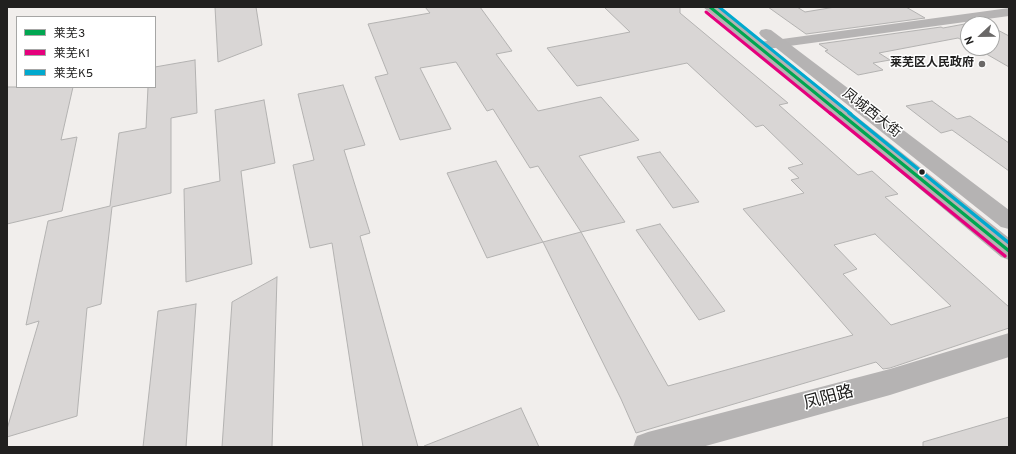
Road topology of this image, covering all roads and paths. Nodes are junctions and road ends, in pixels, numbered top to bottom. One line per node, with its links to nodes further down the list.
1 (710, 7): 5 (main road, 凤城西大街)
2 (732, 7): 4 (main road, 凤城西大街)
3 (1009, 12): 4 (street)
4 (780, 44): 5 (street); 6 (main road, 凤城西大街)
5 (760, 46): 7 (main road, 凤城西大街)
6 (1009, 221)
7 (1009, 252)
8 (1009, 344): 9 (main road, 凤阳路)
9 (648, 447)

